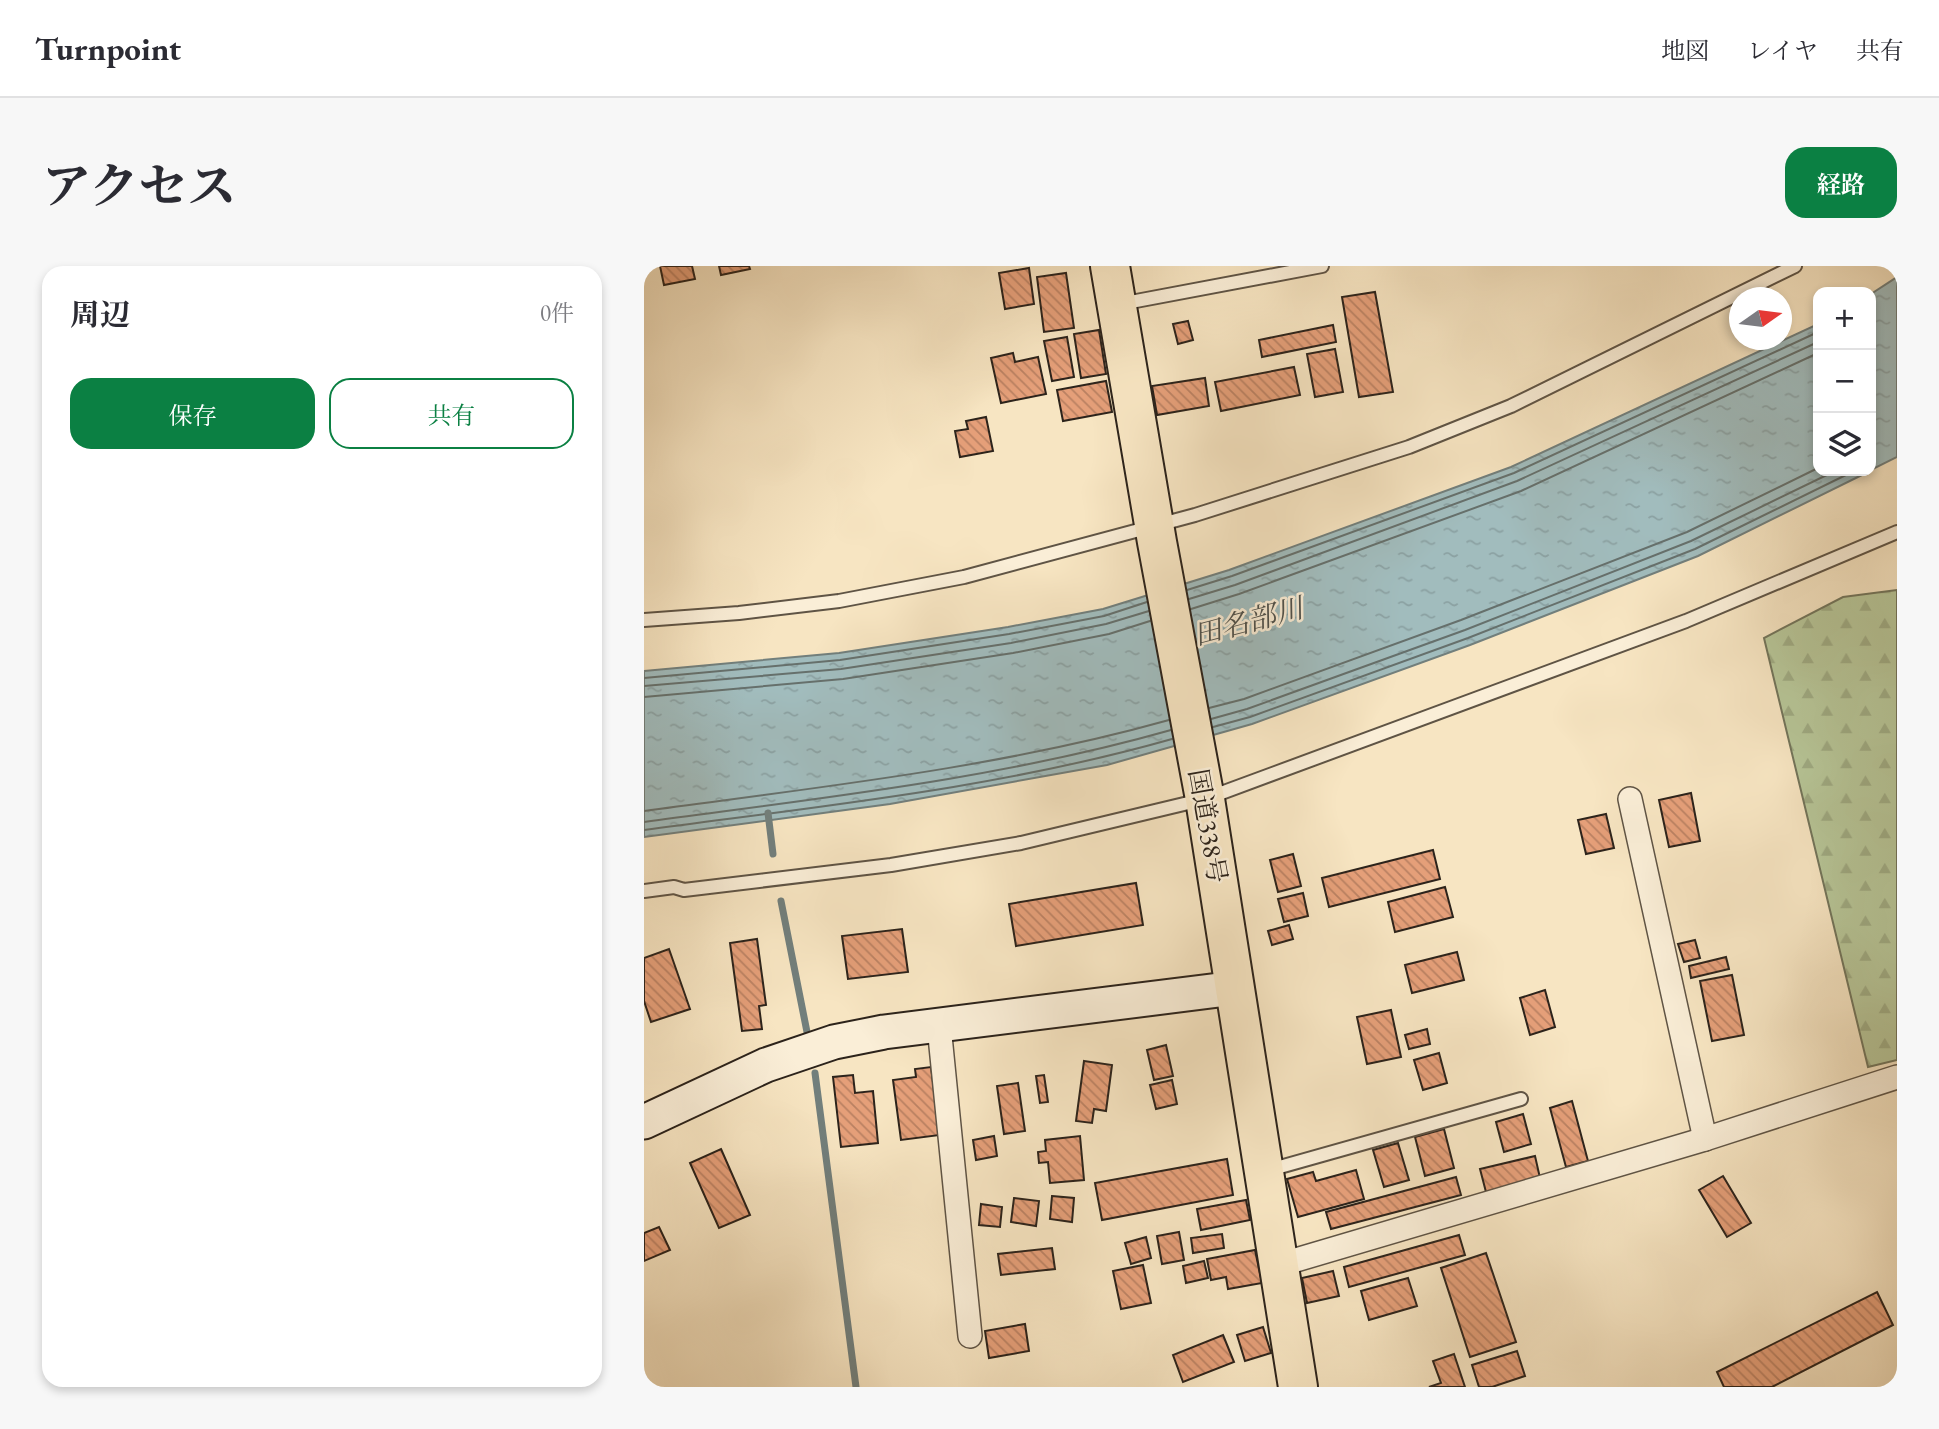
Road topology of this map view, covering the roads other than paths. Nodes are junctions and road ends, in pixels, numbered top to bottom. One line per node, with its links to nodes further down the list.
1 (1110, 266): 4 (highway, 国道338号)
2 (1322, 266): 4 (lane)
3 (1795, 266): 6 (lane)
4 (1116, 304): 6 (highway, 国道338号)
5 (1897, 532): 8 (lane)
6 (1156, 534): 7 (lane); 8 (highway, 国道338号)
7 (644, 620)
8 (1203, 789): 10 (lane); 11 (highway, 国道338号)
9 (1630, 799): 16 (street)
10 (644, 891)
11 (1235, 988): 12 (street); 17 (highway, 国道338号)
12 (939, 1026): 15 (street); 19 (street)
13 (1897, 1077): 16 (street)
14 (1521, 1098): 17 (lane)
15 (644, 1122)
16 (1705, 1139): 18 (street)
17 (1265, 1171): 18 (highway, 国道338号)
18 (1279, 1265): 20 (highway, 国道338号)
19 (970, 1336)
20 (1298, 1387)

